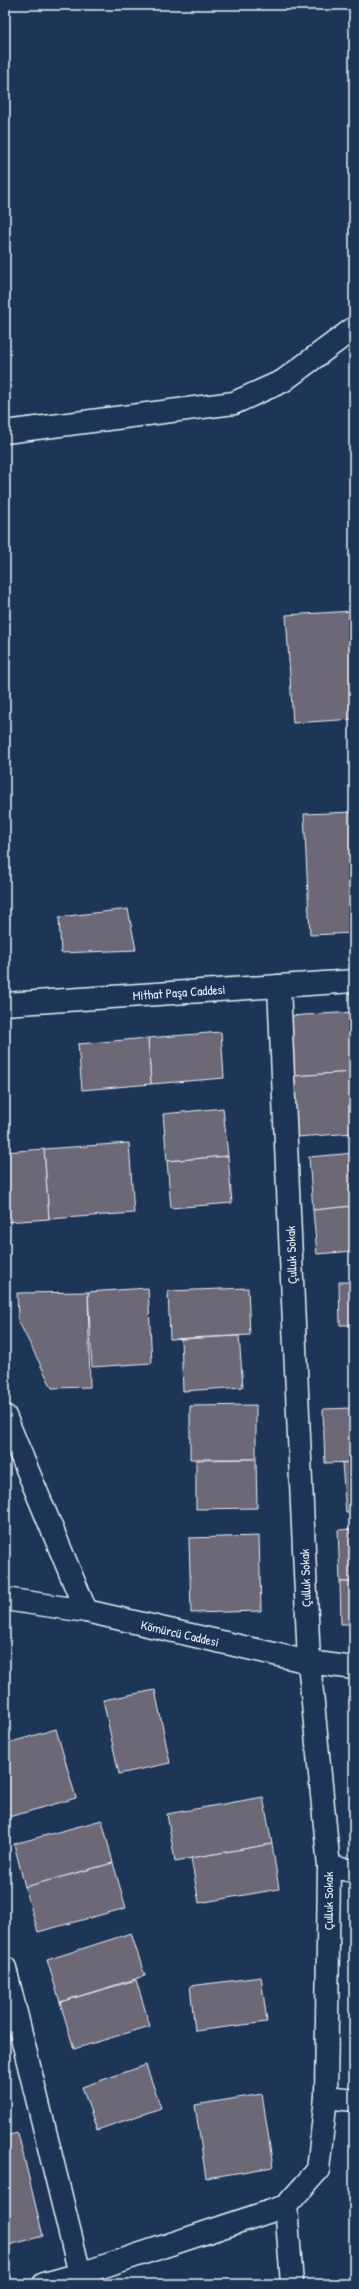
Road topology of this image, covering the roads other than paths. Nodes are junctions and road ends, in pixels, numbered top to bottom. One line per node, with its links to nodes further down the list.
1 (354, 328): 2 (street)
2 (5, 432)
3 (354, 981): 4 (street, Mithat Paşa Caddesi)
4 (279, 986): 5 (street, Mithat Paşa Caddesi); 9 (street, Çulluk Sokak)
5 (5, 1004)
6 (5, 1416): 8 (street)
7 (5, 1599): 8 (street, Kömürcü Caddesi)
8 (86, 1611): 9 (street, Kömürcü Caddesi)
9 (309, 1662): 10 (street, Kömürcü Caddesi); 11 (street, Çulluk Sokak)
10 (354, 1668)
11 (328, 1867): 12 (street); 14 (street, Çulluk Sokak)
12 (354, 1871)
13 (6, 1977): 17 (street)
14 (326, 2097): 15 (street); 16 (street, Çulluk Sokak)
15 (354, 2100)
16 (286, 2206): 17 (street); 19 (street)
17 (80, 2274): 18 (street)
18 (44, 2284)
19 (292, 2284)

